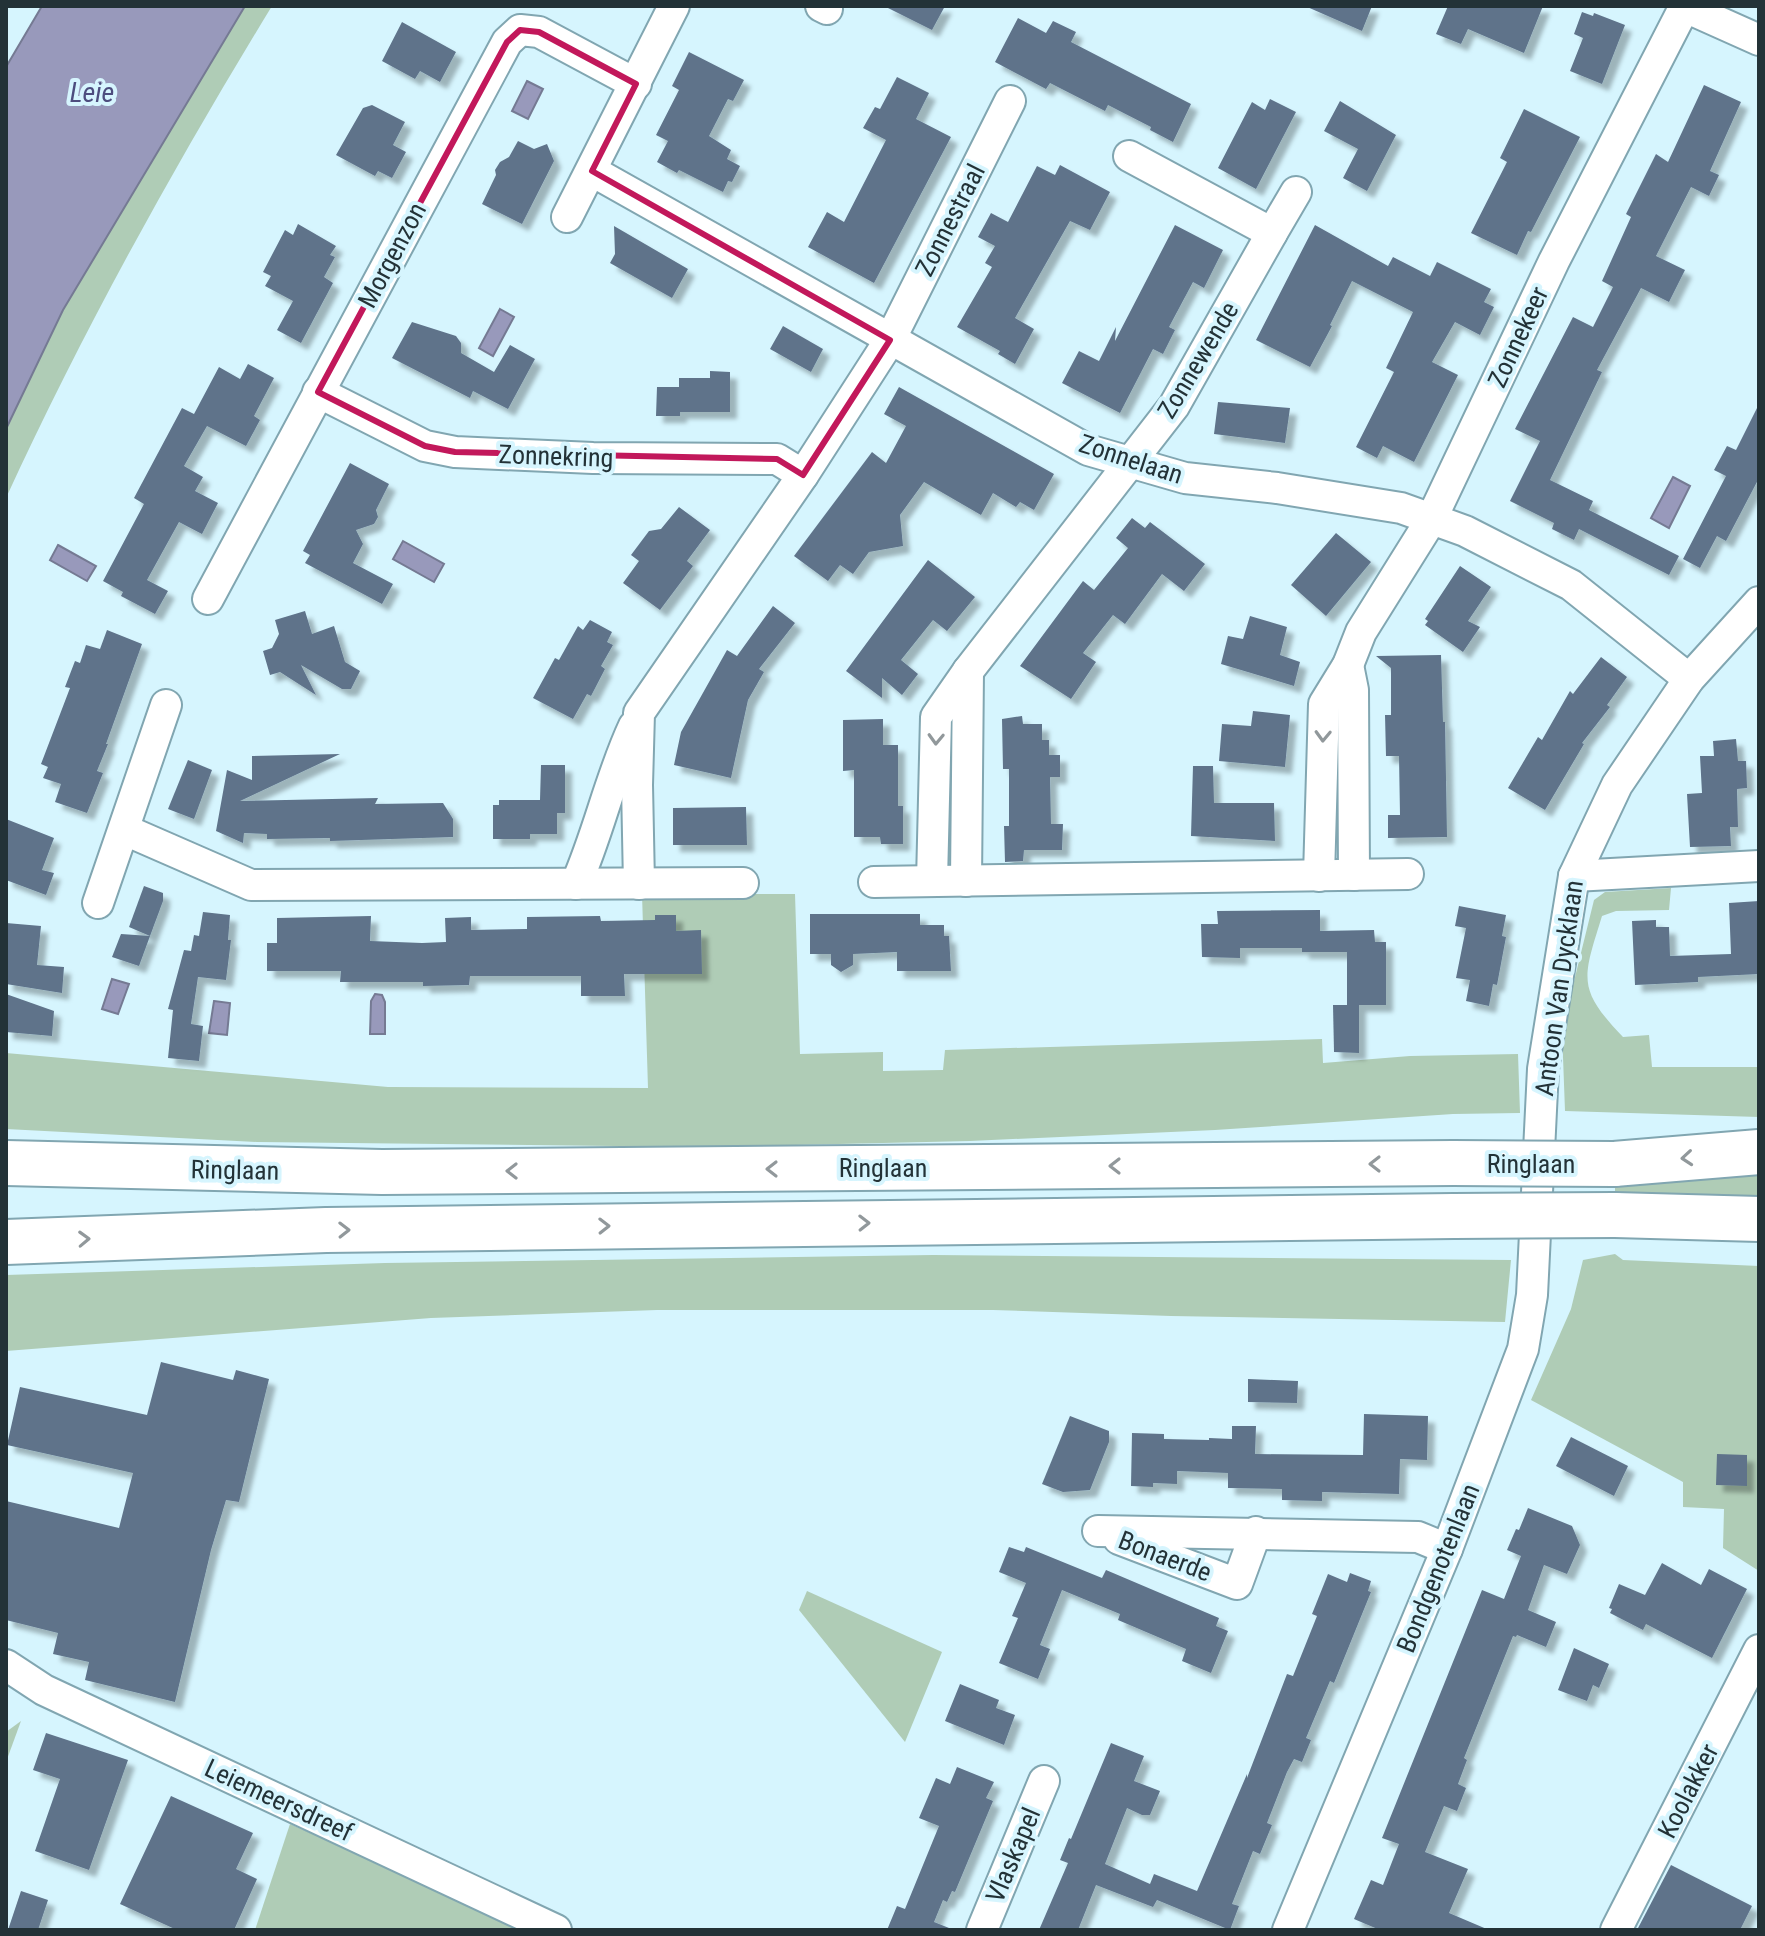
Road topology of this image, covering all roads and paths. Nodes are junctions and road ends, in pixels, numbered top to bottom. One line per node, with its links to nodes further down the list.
1 (674, 6): 4 (street)
2 (1684, 6): 3 (street); 15 (street, Zonnekeer)
3 (1759, 40)
4 (636, 84): 7 (street); 12 (street, Morgenzon)
5 (1010, 101): 11 (street, Zonnestraal)
6 (1129, 156): 10 (street)
7 (592, 171): 9 (street); 11 (street, Zonnelaan)
8 (1296, 192): 10 (street, Zonnewende)
9 (567, 217)
10 (1272, 233): 13 (street, Zonnewende)
11 (890, 340): 13 (street, Zonnelaan); 14 (street)
12 (318, 392): 14 (street, Zonnekring); 16 (street, Morgenzon)
13 (1130, 460): 15 (street, Zonnelaan); 19 (street, Zonnewende)
14 (803, 475): 22 (street)
15 (1431, 520): 18 (street, Zonnekeer); 20 (street, Zonnelaan)
16 (208, 599)
17 (1759, 602): 20 (street, Antoon Van Dycklaan)
18 (1348, 665): 26 (street); 27 (street, Zonnekeer, one-way to 27)
19 (968, 671): 29 (street, Zonnewende, one-way to 29); 30 (street)
20 (1689, 679): 28 (street, Antoon Van Dycklaan)
21 (166, 705): 23 (street)
22 (639, 713): 33 (street); 34 (street)
23 (125, 830): 33 (street); 35 (street)
24 (1759, 866): 28 (street)
25 (1408, 874): 26 (street)
26 (1354, 875): 27 (street)
27 (1319, 876): 30 (street)
28 (1574, 876): 38 (street, Antoon Van Dycklaan)
29 (932, 881): 30 (street); 31 (street)
30 (969, 881)
31 (874, 882)
32 (743, 883): 34 (street)
33 (576, 884): 34 (street)
34 (639, 884)
35 (98, 903)
36 (1759, 1152): 37 (highway, Ringlaan, one-way to 37, bridge)
37 (6, 1163)
38 (1538, 1192): 42 (street, Bondgenotenlaan)
39 (1759, 1219): 40 (highway, Ringlaan, one-way to 39, bridge)
40 (6, 1242)
41 (1256, 1532): 42 (street)
42 (1447, 1549): 48 (street, Bondgenotenlaan)
43 (1759, 1650): 49 (street, Koolakker)
44 (6, 1665): 46 (street, Leiemeersdreef)
45 (1044, 1781): 47 (street, Vlaskapel)
46 (556, 1930)
47 (982, 1930)
48 (1288, 1930)
49 (1616, 1930)

